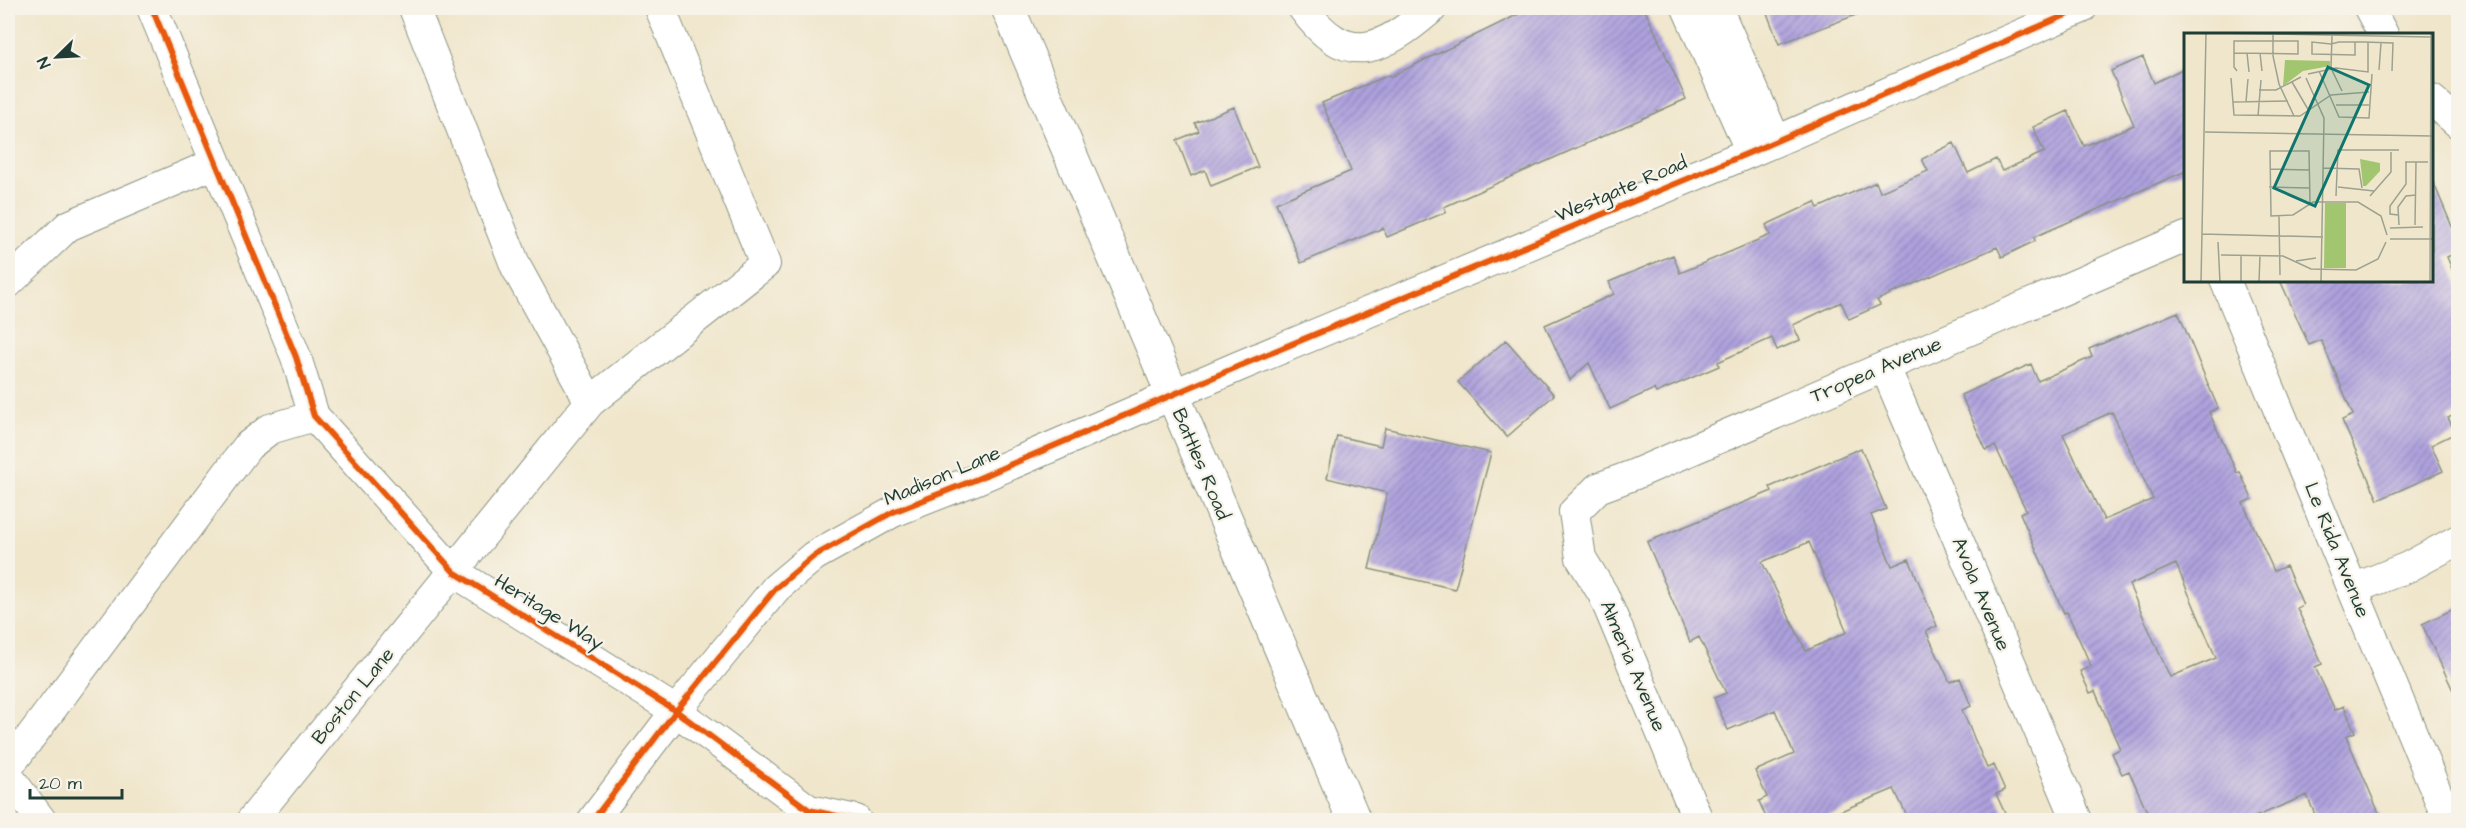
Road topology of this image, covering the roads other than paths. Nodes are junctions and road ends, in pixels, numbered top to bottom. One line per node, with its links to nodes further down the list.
1 (152, 8): 13 (street, Heritage Way)
2 (414, 8): 19 (street)
3 (660, 8): 19 (street, Boston Lane)
4 (1008, 8): 18 (street, Battles Road)
5 (1303, 8): 6 (street)
6 (1432, 8)
7 (1687, 8): 12 (street)
8 (1717, 8): 12 (street)
9 (2082, 8): 12 (street, Westgate Road)
10 (2369, 8): 11 (street)
11 (2382, 33)
12 (1764, 147): 18 (street, Westgate Road)
13 (216, 163): 16 (street); 20 (street, Heritage Way)
14 (2184, 238): 17 (street, Tropea Avenue)
15 (2226, 282): 24 (street, Le Rida Avenue)
16 (8, 283)
17 (1885, 367): 21 (street, Tropea Avenue); 34 (street, Avola Avenue)
18 (1172, 395): 25 (street, Madison Lane); 32 (street, Battles Road)
19 (590, 402): 23 (street, Boston Lane)
20 (314, 416): 23 (street, Heritage Way); 26 (street)
21 (1574, 512): 33 (street, Almeria Avenue)
22 (2458, 540): 24 (street)
23 (454, 572): 25 (street, Heritage Way); 29 (street, Boston Lane)
24 (2353, 589): 35 (street, Le Rida Avenue)
25 (676, 711): 30 (street, Madison Lane); 31 (street, Heritage Way)
26 (8, 767)
27 (8, 776): 28 (street)
28 (41, 820)
29 (252, 820)
30 (593, 820)
31 (855, 820)
32 (1354, 820)
33 (1698, 820)
34 (2077, 820)
35 (2448, 820)

